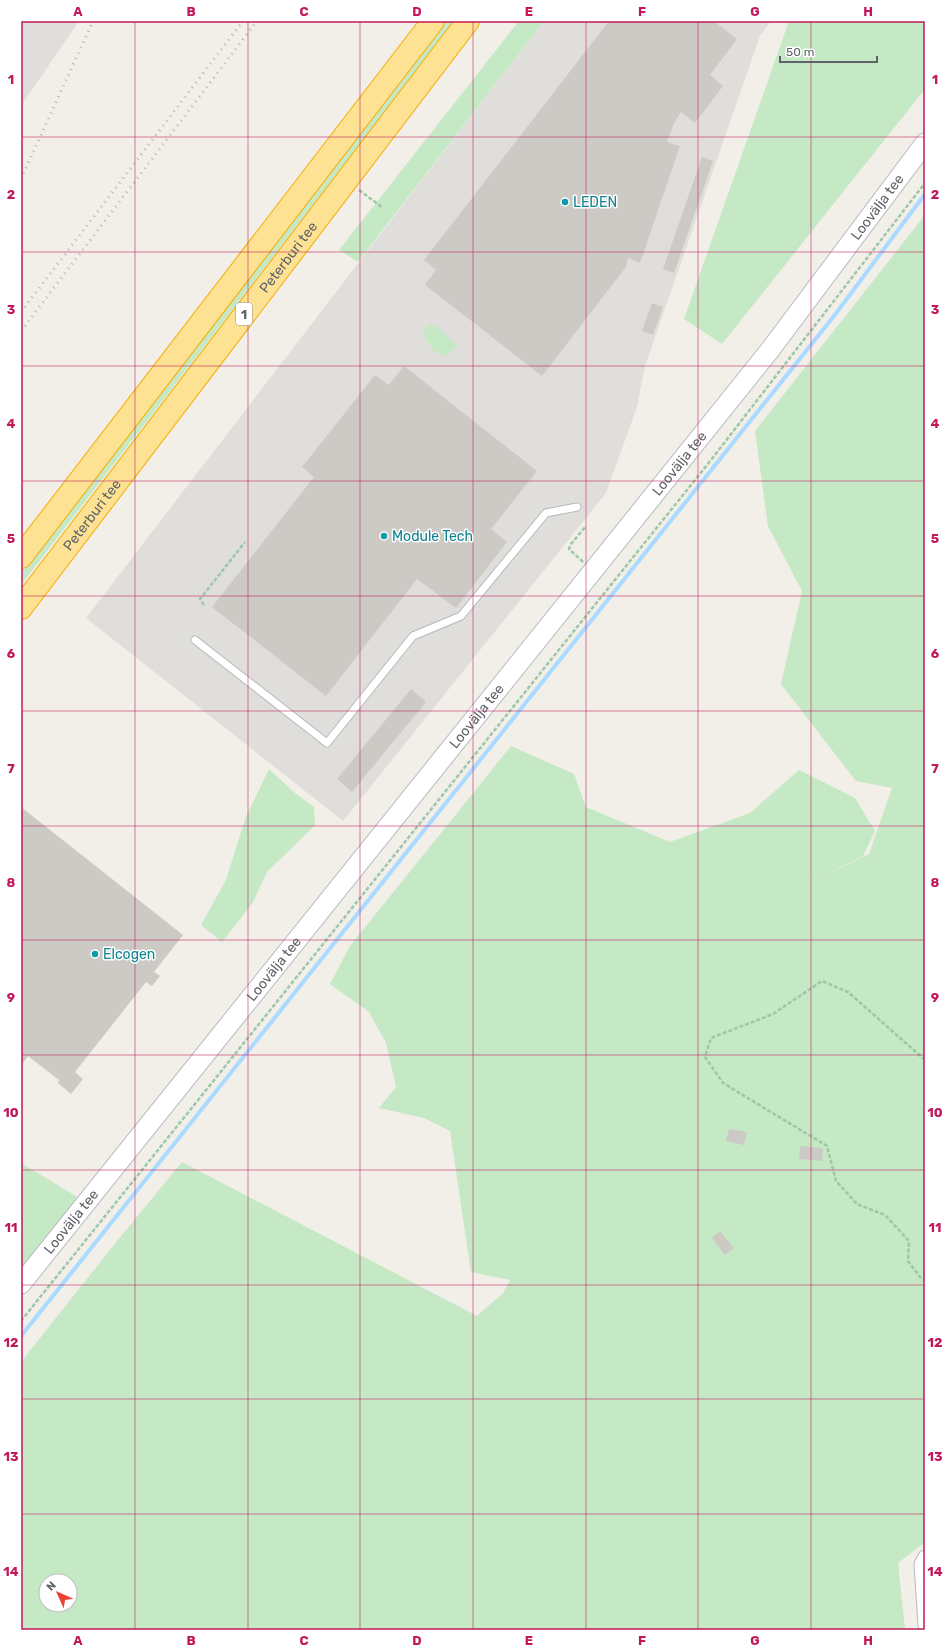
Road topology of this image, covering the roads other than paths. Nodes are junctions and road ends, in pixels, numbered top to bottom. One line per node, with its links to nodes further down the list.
1 (433, 21): 5 (highway, Peterburi tee / 1)
2 (468, 21): 6 (highway, Peterburi tee / 1)
3 (925, 143): 8 (street, Loovälja tee)
4 (578, 507): 7 (lane)
5 (21, 557)
6 (21, 608)
7 (195, 640)
8 (21, 1284)
9 (925, 1557): 10 (street)
10 (925, 1625)

